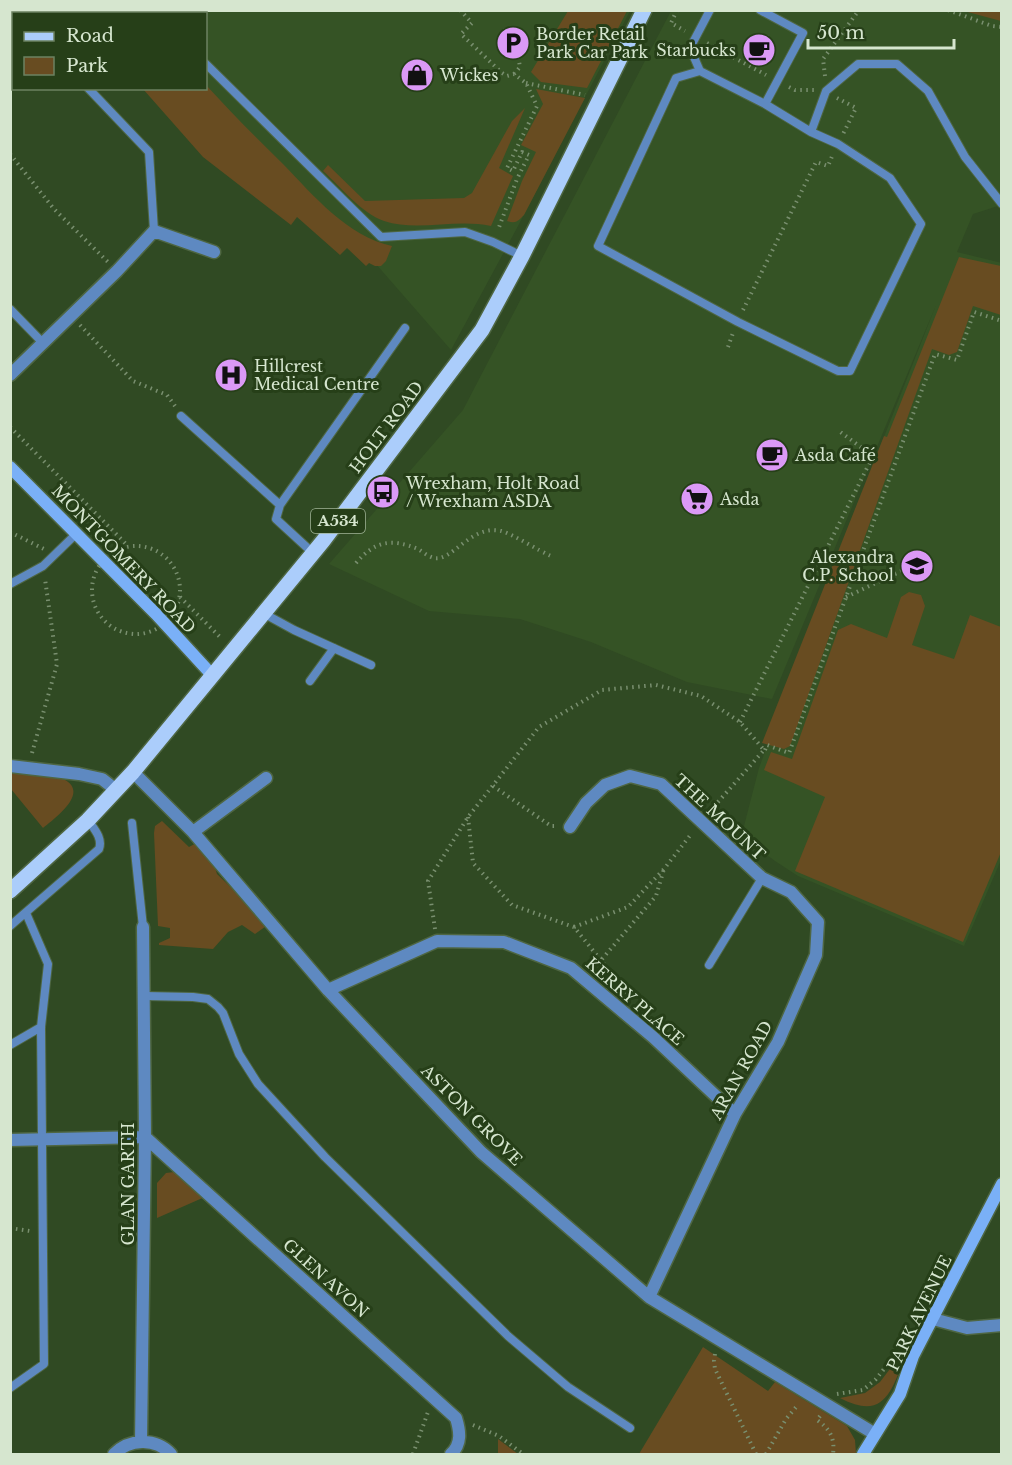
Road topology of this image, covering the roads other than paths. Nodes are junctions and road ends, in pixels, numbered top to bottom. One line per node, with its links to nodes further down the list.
1 (644, 10): 12 (main road, HOLT ROAD / A534)
2 (710, 10): 5 (lane)
3 (760, 10): 7 (lane)
4 (207, 65): 12 (lane)
5 (700, 71): 7 (lane); 8 (lane)
6 (90, 90): 10 (lane)
7 (765, 104): 8 (lane)
8 (811, 132): 9 (lane)
9 (1002, 204)
10 (154, 231): 11 (street); 15 (street)
11 (213, 252)
12 (522, 256): 21 (main road, HOLT ROAD / A534)
13 (10, 309): 15 (lane)
14 (405, 328): 19 (lane)
15 (43, 343): 16 (street)
16 (10, 375)
17 (181, 416): 19 (lane)
18 (10, 466): 20 (street, MONTGOMERY ROAD)
19 (280, 505): 21 (lane)
20 (76, 534): 22 (lane); 26 (street, MONTGOMERY ROAD)
21 (313, 553): 23 (main road, HOLT ROAD / A534)
22 (10, 584)
23 (263, 613): 24 (lane); 26 (main road, HOLT ROAD / A534)
24 (334, 648): 25 (lane); 27 (lane)
25 (371, 665)
26 (212, 675): 29 (main road, HOLT ROAD / A534)
27 (310, 681)
28 (10, 766): 31 (street)
29 (133, 772): 31 (main road, HOLT ROAD / A534); 35 (street, ASTON GROVE)
30 (266, 778): 35 (street)
31 (116, 790): 32 (main road, HOLT ROAD / A534)
32 (88, 820): 37 (main road, HOLT ROAD / A534); 38 (lane)
33 (132, 823): 40 (lane)
34 (570, 827): 36 (street, THE MOUNT)
35 (193, 832): 42 (street, ASTON GROVE)
36 (762, 878): 41 (lane); 46 (street, ARAN ROAD)
37 (10, 891)
38 (26, 913): 39 (lane); 44 (lane)
39 (10, 926)
40 (143, 927): 43 (street, GLAN GARTH)
41 (709, 965)
42 (328, 990): 46 (street, KERRY PLACE); 51 (street, ASTON GROVE)
43 (144, 996): 47 (street, GLAN GARTH); 55 (lane)
44 (41, 1027): 45 (lane); 48 (lane)
45 (10, 1045)
46 (735, 1114): 51 (street, ARAN ROAD)
47 (145, 1137): 48 (street); 57 (street, GLAN GARTH); 60 (street, GLEN AVON)
48 (42, 1139): 49 (street); 54 (lane)
49 (10, 1140)
50 (1002, 1184): 52 (street, PARK AVENUE)
51 (649, 1297): 56 (street, ASTON GROVE)
52 (933, 1319): 53 (street); 56 (street, PARK AVENUE)
53 (1002, 1325)
54 (10, 1388)
55 (630, 1428)
56 (875, 1434): 61 (street, PARK AVENUE)
57 (141, 1442): 58 (street); 59 (street)
58 (114, 1455)
59 (171, 1455)
60 (451, 1455)
61 (863, 1455)

